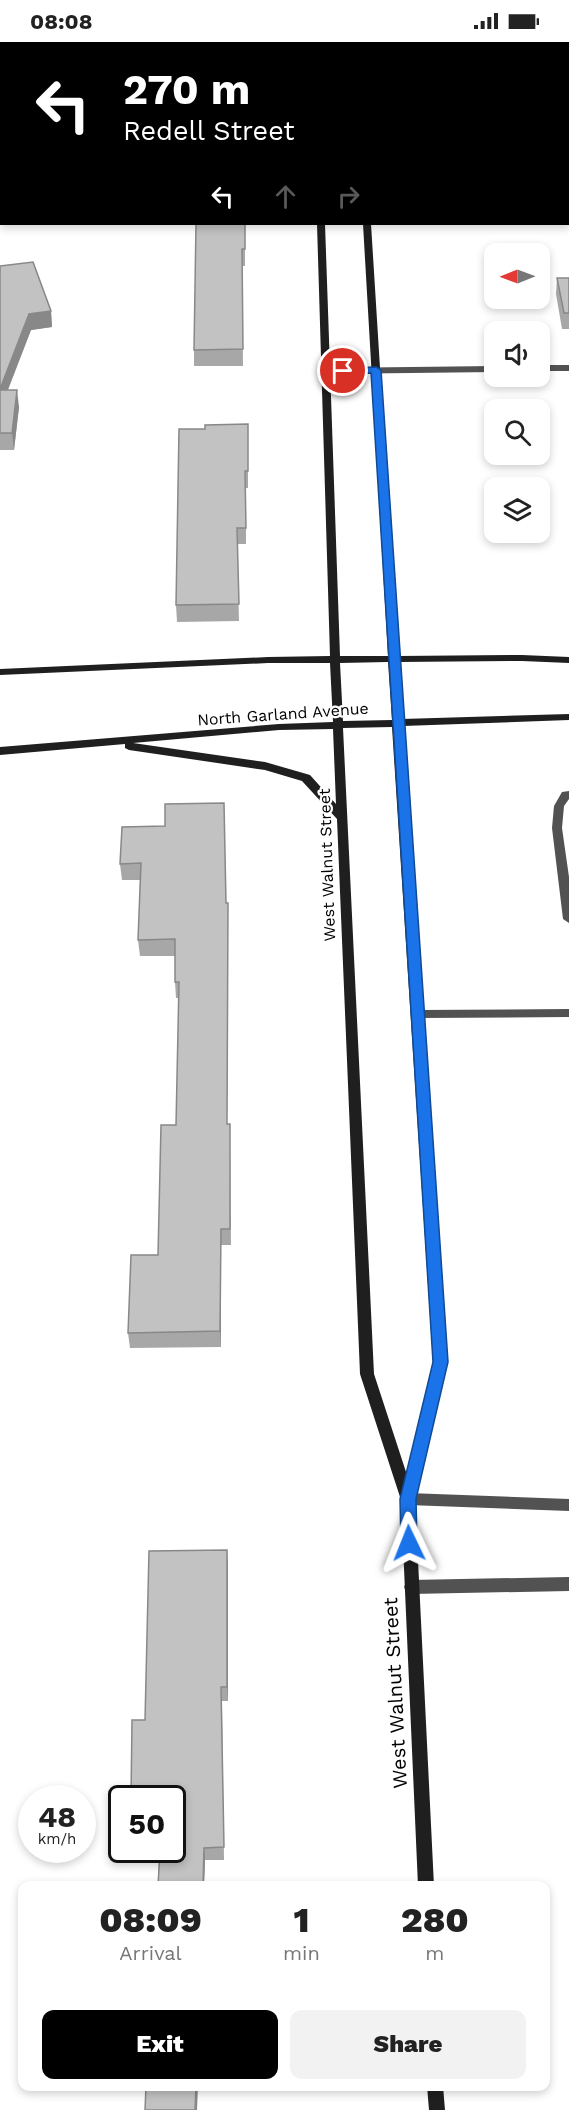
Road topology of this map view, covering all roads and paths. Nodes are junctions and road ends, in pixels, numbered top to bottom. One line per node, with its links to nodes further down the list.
1 (321, 225): 7 (main road, West Walnut Street)
2 (367, 225): 6 (main road, West Walnut Street)
3 (550, 368): 4 (street)
4 (569, 368)
5 (484, 369): 6 (street)
6 (376, 370): 7 (street); 8 (main road, West Walnut Street)
7 (326, 371): 9 (main road, West Walnut Street)
8 (394, 658): 9 (main road); 10 (main road); 13 (main road, West Walnut Street)
9 (334, 660): 11 (main road); 14 (main road, West Walnut Street)
10 (569, 660)
11 (0, 672)
12 (569, 717): 13 (main road, North Garland Avenue)
13 (399, 723): 14 (main road, North Garland Avenue); 21 (main road, West Walnut Street)
14 (339, 724): 15 (main road, North Garland Avenue); 18 (main road, West Walnut Street)
15 (107, 743): 16 (main road, North Garland Avenue); 18 (main road)
16 (0, 751)
17 (568, 795): 19 (street)
18 (343, 819): 22 (main road, West Walnut Street)
19 (569, 919)
20 (569, 1013): 21 (street)
21 (418, 1014): 22 (main road, West Walnut Street)
22 (408, 1499): 23 (street); 25 (main road, West Walnut Street)
23 (569, 1505)
24 (569, 1584): 25 (street)
25 (411, 1587): 26 (main road, West Walnut Street)
26 (426, 1881)
27 (435, 2091): 28 (main road)
28 (437, 2110)

